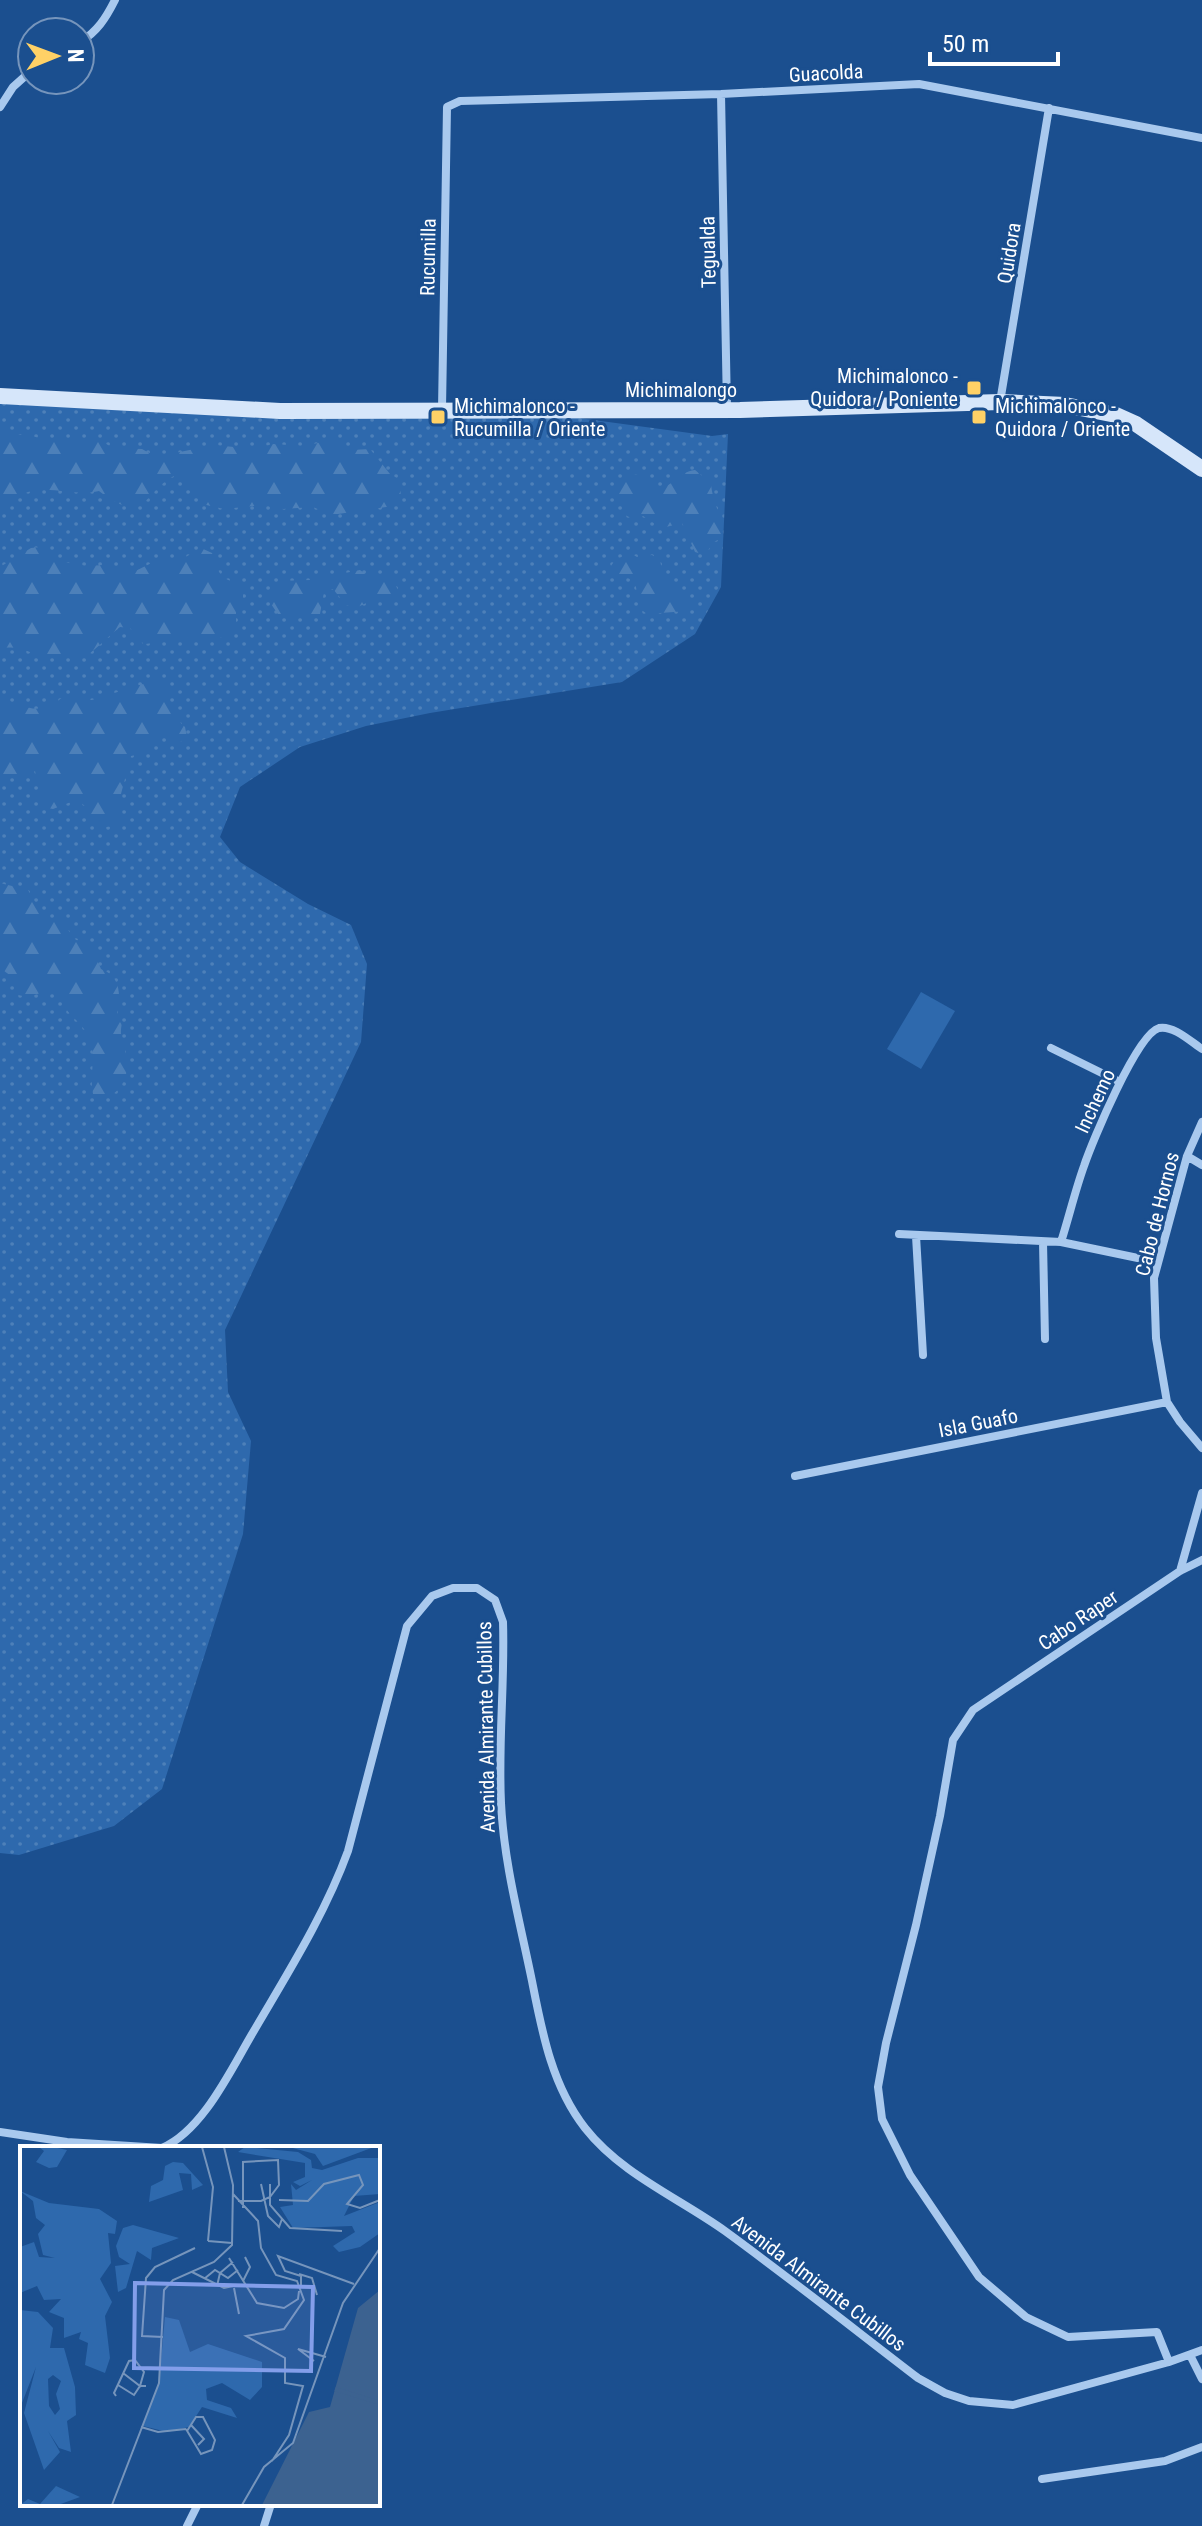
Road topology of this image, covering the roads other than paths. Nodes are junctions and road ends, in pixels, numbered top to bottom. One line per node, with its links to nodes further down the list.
1 (115, 0): 2 (street)
2 (96, 30)
3 (16, 84): 5 (street)
4 (721, 94): 6 (street, Guacolda); 7 (street, Guacolda); 12 (street, Tegualda)
5 (0, 107)
6 (447, 107): 11 (street, Rucumilla)
7 (1049, 108): 8 (street, Guacolda); 10 (street, Quidora)
8 (1202, 138)
9 (0, 396): 11 (main road, Michimalongo)
10 (1000, 402): 12 (main road, Michimalongo); 13 (main road, Michimalongo)
11 (442, 409): 12 (main road, Michimalongo)
12 (727, 410)
13 (1202, 469)
14 (1051, 1048): 16 (street)
15 (1202, 1049): 16 (street, Inchemo)
16 (1120, 1082): 23 (street, Inchemo)
17 (1202, 1122): 18 (street, Cabo de Hornos)
18 (1187, 1156): 19 (street); 24 (street, Cabo de Hornos)
19 (1202, 1165)
20 (899, 1234): 21 (street)
21 (916, 1236): 22 (street); 26 (street)
22 (1043, 1242): 23 (street); 25 (street)
23 (1061, 1242): 24 (street)
24 (1157, 1262): 27 (street, Cabo de Hornos)
25 (1045, 1339)
26 (923, 1355)
27 (1167, 1402): 28 (street, Cabo de Hornos); 29 (street, Isla Guafo)
28 (1202, 1448)
29 (795, 1476)
30 (1202, 1493): 32 (street)
31 (1202, 1560): 32 (street, Cabo Raper)
32 (1180, 1571): 38 (street, Cabo Raper)
33 (0, 2132): 34 (street, Avenida Almirante Cubillos)
34 (95, 2146)
35 (166, 2146): 38 (street, Avenida Almirante Cubillos)
36 (1202, 2350): 37 (street, Avenida Almirante Cubillos)
37 (1190, 2355): 38 (street, Avenida Almirante Cubillos); 39 (street)
38 (1169, 2362)
39 (1202, 2379)
40 (1202, 2447): 41 (street)
41 (1042, 2479)
42 (197, 2506): 44 (street)
43 (270, 2506): 45 (street)
44 (187, 2526)
45 (264, 2526)

